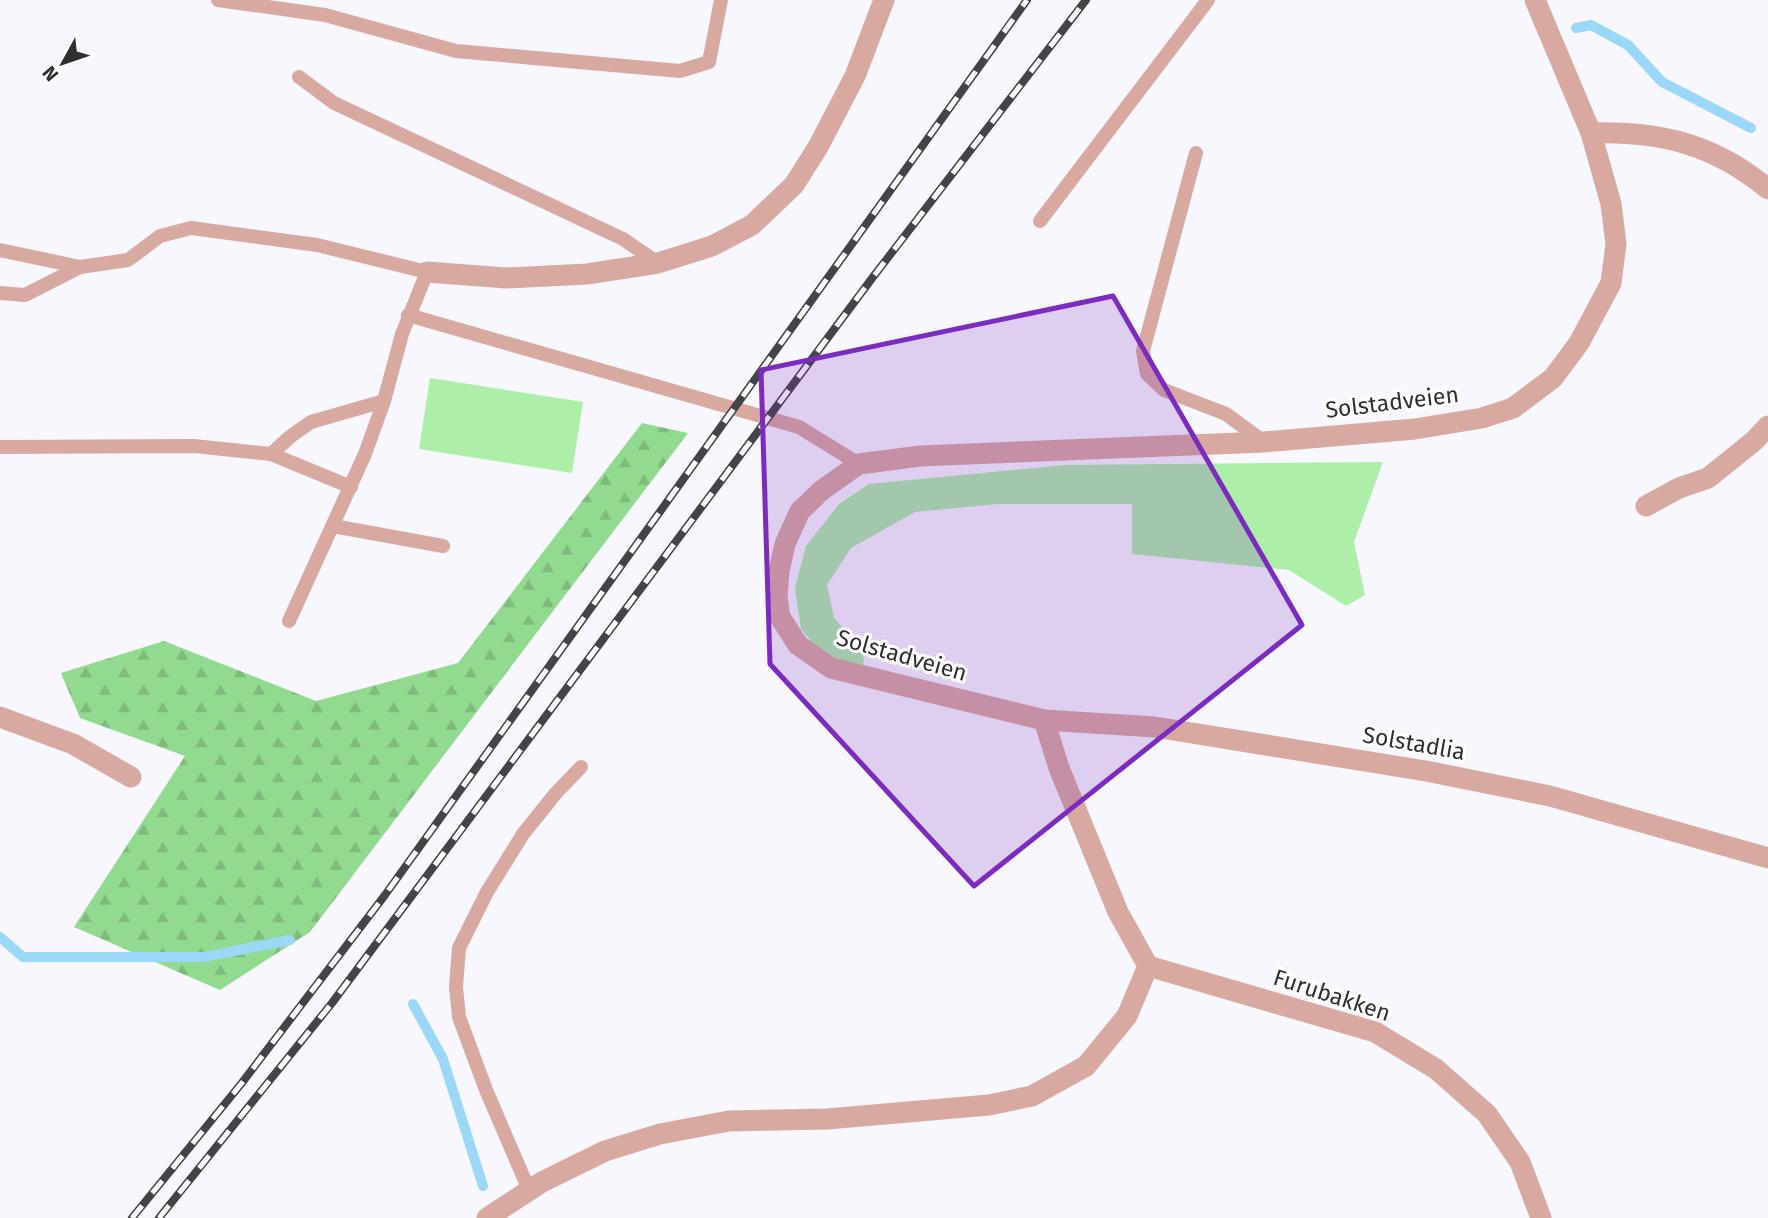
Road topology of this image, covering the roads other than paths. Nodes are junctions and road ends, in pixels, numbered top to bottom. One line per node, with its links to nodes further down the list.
1 (218, 0): 2 (lane)
2 (721, 0)
3 (884, 0): 12 (street)
4 (1208, 0): 10 (lane)
5 (1535, 0): 7 (street, Solstadveien)
6 (299, 77): 12 (lane)
7 (1591, 132): 9 (street); 19 (street, Solstadveien)
8 (1196, 153): 19 (lane)
9 (1768, 188)
10 (1040, 221)
11 (0, 250): 13 (lane)
12 (658, 263): 14 (street)
13 (80, 267): 14 (lane); 15 (lane)
14 (427, 272): 16 (lane)
15 (0, 293)
16 (408, 315): 17 (lane); 22 (lane)
17 (384, 401): 21 (lane); 23 (lane)
18 (1768, 426): 24 (street)
19 (1264, 442): 22 (street, Solstadveien)
20 (0, 447): 21 (lane)
21 (271, 454): 23 (lane)
22 (859, 464): 29 (street, Solstadveien)
23 (351, 487): 25 (lane)
24 (1646, 506)
25 (333, 526): 26 (lane); 27 (lane)
26 (443, 546)
27 (289, 621)
28 (0, 717): 31 (street)
29 (1044, 720): 32 (street, Solstadlia); 33 (street)
30 (581, 767): 34 (lane)
31 (131, 777)
32 (1768, 858)
33 (1148, 966): 34 (street); 36 (street, Furubakken)
34 (529, 1190): 35 (street)
35 (487, 1218)
36 (1541, 1218)

